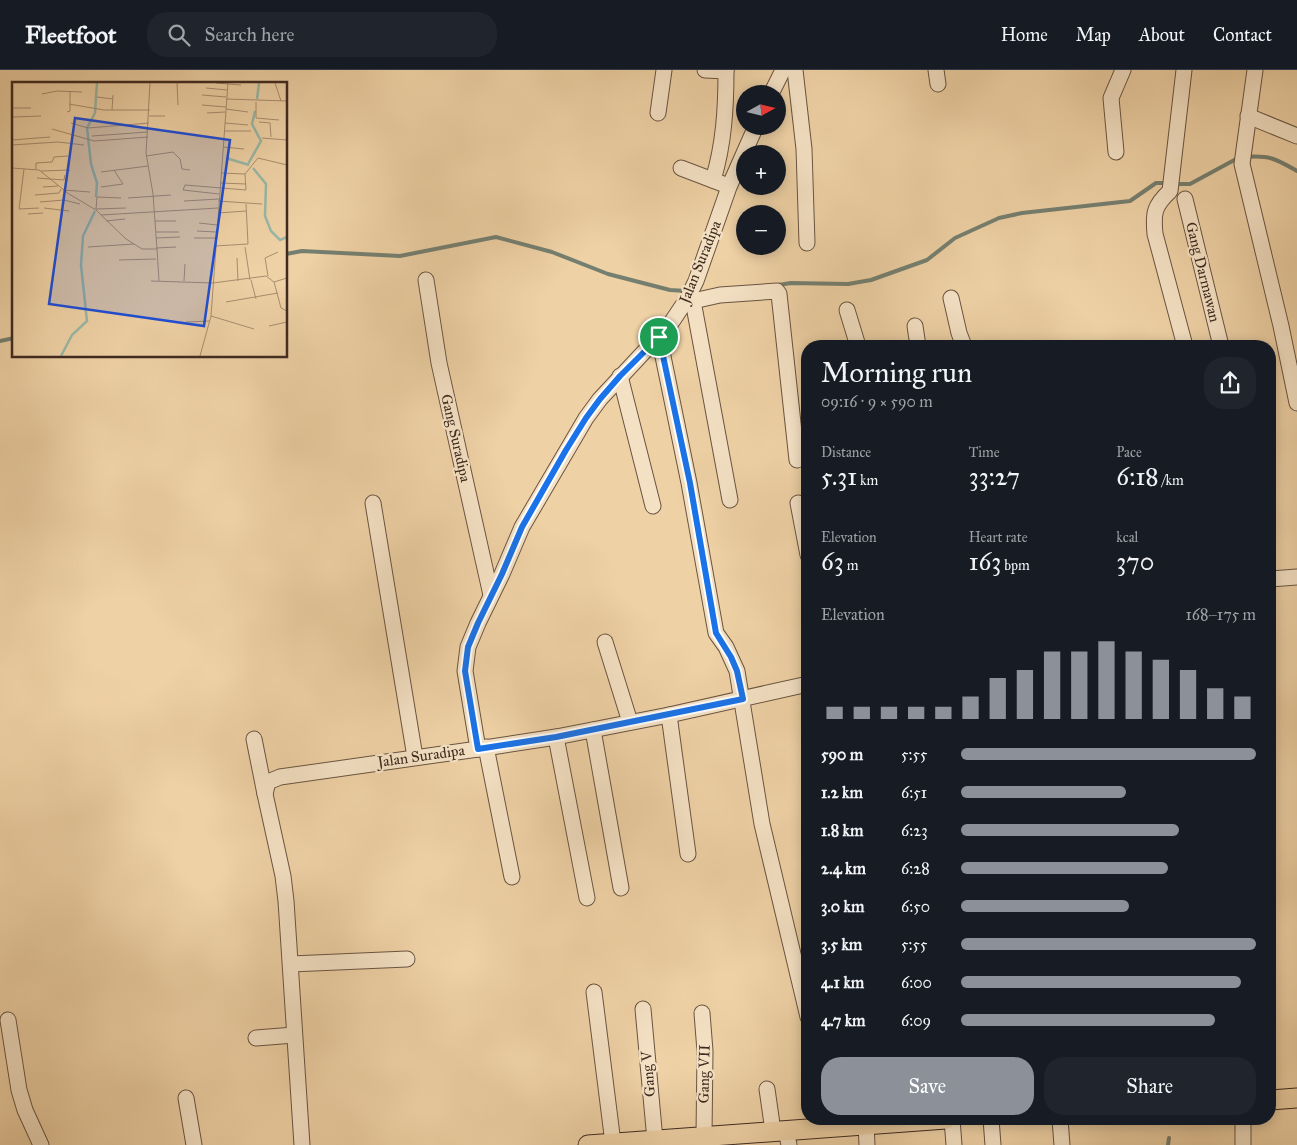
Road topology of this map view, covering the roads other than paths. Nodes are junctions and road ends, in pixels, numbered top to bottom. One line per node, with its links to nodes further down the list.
1 (664, 70): 10 (street)
2 (704, 70): 8 (street)
3 (783, 70): 9 (street)
4 (795, 70): 19 (street)
5 (1123, 70): 14 (street)
6 (1184, 70): 29 (street)
7 (1254, 70): 11 (street)
8 (726, 71): 16 (street)
9 (776, 85)
10 (658, 113)
11 (1248, 116): 13 (street); 32 (street)
12 (752, 135): 17 (street, Jalan Suradipa)
13 (1297, 136)
14 (1116, 152)
15 (681, 168): 16 (street)
16 (713, 180): 17 (street)
17 (729, 187): 22 (street, Jalan Suradipa)
18 (1186, 199): 30 (street, Gang Darmawan)
19 (807, 242)
20 (426, 280): 41 (street, Gang Suradipa)
21 (951, 298): 28 (street)
22 (689, 302): 25 (street, Jalan Suradipa); 33 (street); 34 (street)
23 (847, 310): 26 (street)
24 (915, 326): 27 (street)
25 (659, 337): 31 (street, Jalan Suradipa); 44 (street)
26 (856, 340)
27 (917, 340)
28 (962, 340)
29 (1183, 340)
30 (1220, 340)
31 (620, 376): 37 (street); 41 (street, Jalan Suradipa)
32 (1297, 403)
33 (797, 460)
34 (730, 500)
35 (798, 502): 38 (street)
36 (373, 503): 51 (street)
37 (653, 506)
38 (801, 518)
39 (1276, 575): 40 (street)
40 (1297, 577)
41 (491, 595): 50 (street, Jalan Suradipa)
42 (604, 642): 46 (street)
43 (801, 686): 44 (street)
44 (743, 699): 45 (street); 59 (street)
45 (668, 715): 46 (street); 53 (street)
46 (630, 722): 47 (street)
47 (593, 730): 48 (street); 55 (street)
48 (556, 737): 50 (street); 56 (street)
49 (254, 739): 52 (street)
50 (482, 748): 51 (street, Jalan Suradipa); 54 (street)
51 (415, 757): 52 (street, Jalan Suradipa)
52 (265, 794): 58 (street)
53 (688, 854)
54 (512, 876)
55 (621, 888)
56 (588, 898)
57 (407, 959): 58 (street)
58 (291, 964): 64 (street)
59 (801, 988)
60 (594, 992): 79 (street)
61 (643, 1009): 78 (street, Gang V)
62 (702, 1013): 77 (street, Gang VII)
63 (8, 1020): 80 (street)
64 (294, 1035): 65 (street); 82 (street)
65 (256, 1038)
66 (767, 1089): 76 (street)
67 (186, 1098): 81 (street)
68 (1297, 1098): 69 (main road)
69 (1276, 1100)
70 (812, 1125): 76 (main road)
71 (874, 1125): 84 (street)
72 (952, 1125): 85 (street)
73 (991, 1125): 86 (street)
74 (1060, 1125): 87 (street)
75 (1243, 1125): 88 (street)
76 (783, 1135): 77 (main road)
77 (704, 1136): 78 (main road)
78 (655, 1140): 79 (main road)
79 (613, 1143): 83 (main road)
80 (41, 1145)
81 (194, 1145)
82 (302, 1145)
83 (588, 1145)
84 (867, 1145)
85 (954, 1145)
86 (993, 1145)
87 (1062, 1145)
88 (1242, 1145)

